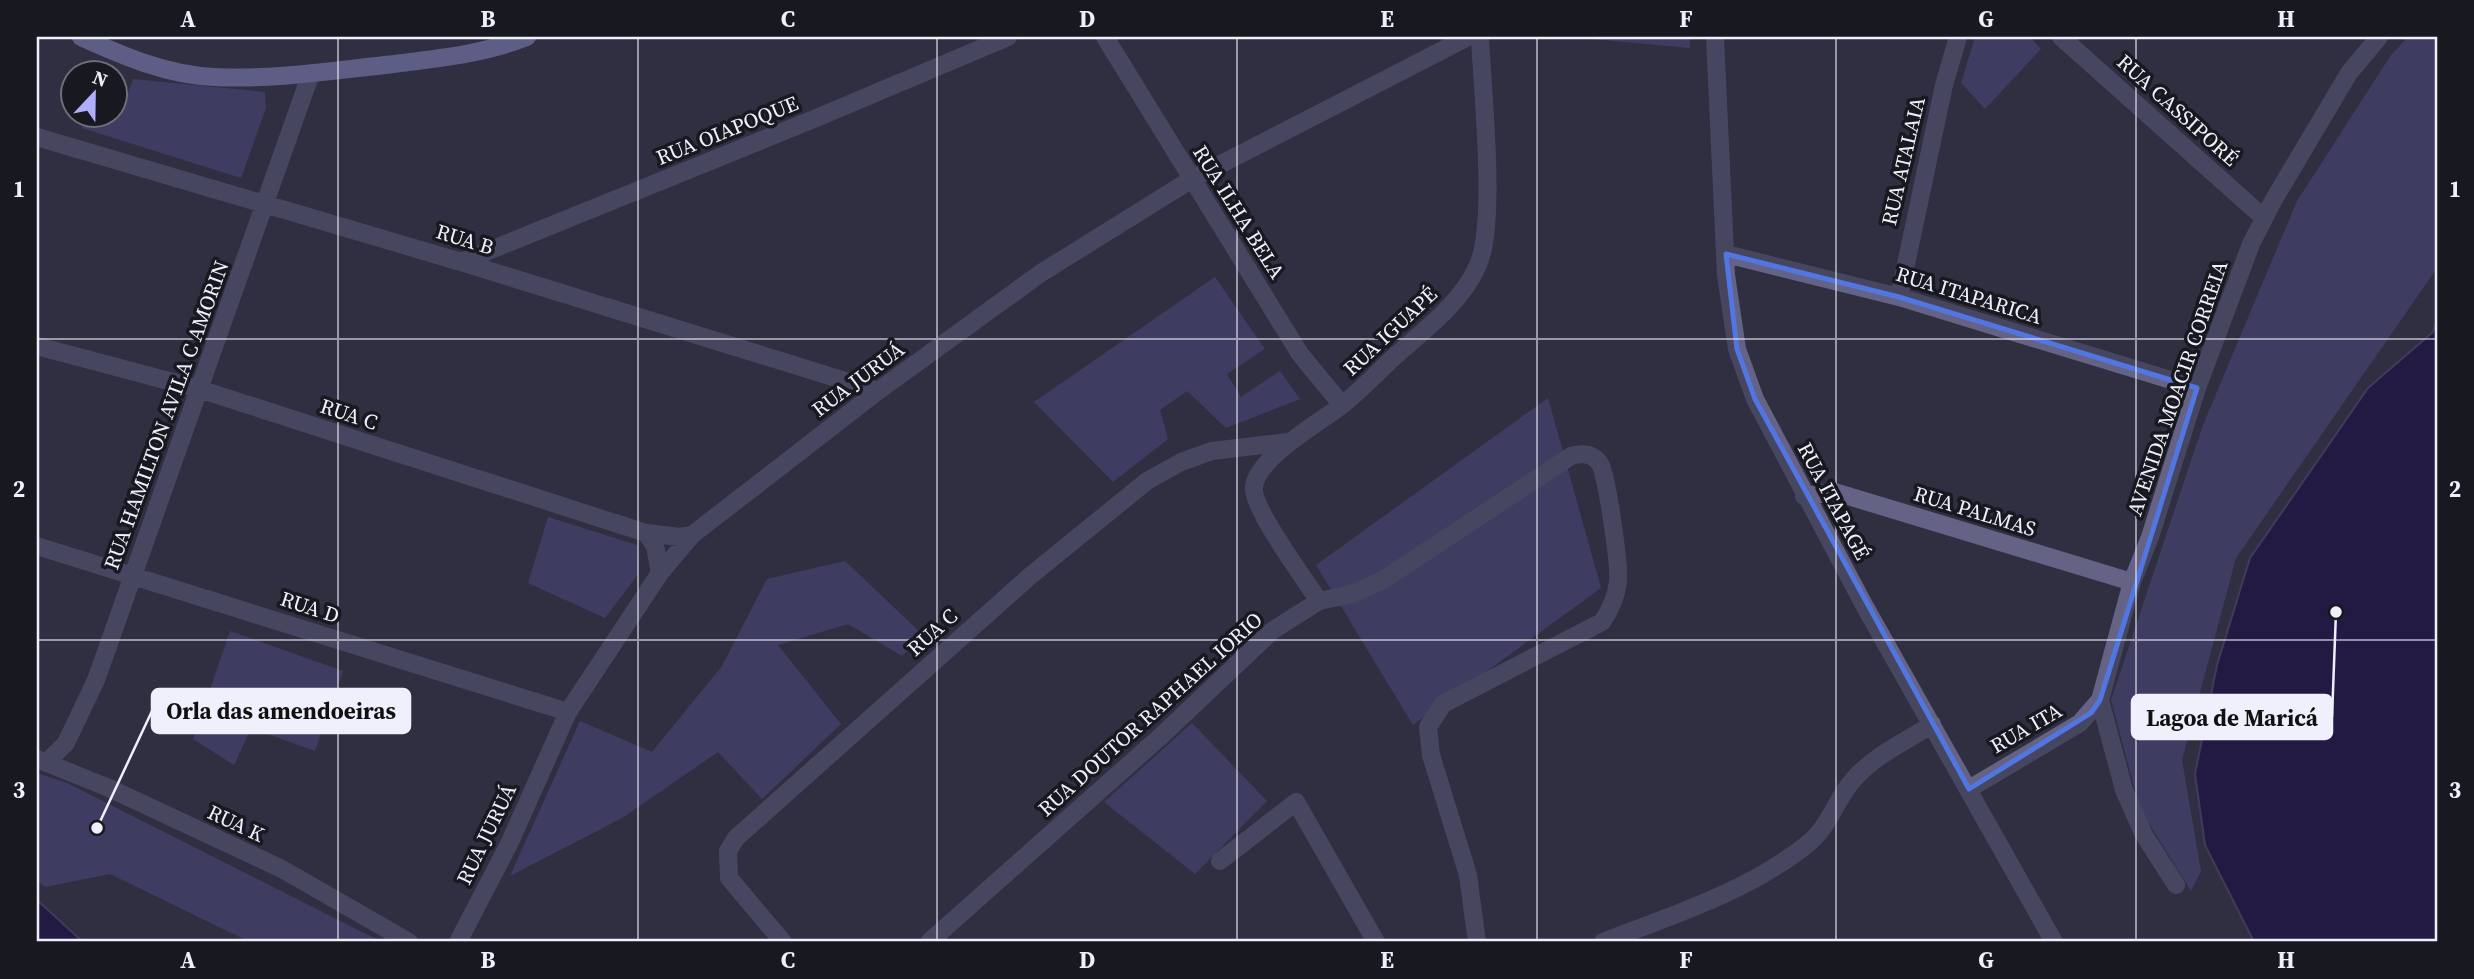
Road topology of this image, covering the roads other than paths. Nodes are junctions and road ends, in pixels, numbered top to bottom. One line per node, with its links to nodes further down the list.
1 (81, 37): 11 (main road)
2 (527, 37): 11 (main road)
3 (1008, 37): 17 (street, RUA OIAPOQUE)
4 (1105, 37): 13 (street, RUA ILHA BELA)
5 (1468, 37): 13 (street, RUA JURUÁ)
6 (1480, 37): 23 (street, RUA IGUAPÉ)
7 (1715, 37): 16 (street, RUA ITAPAGÉ)
8 (1958, 37): 18 (street, RUA ATALAIA)
9 (2061, 37): 15 (street, RUA CASSIPORÉ)
10 (2373, 39): 15 (street, AVENIDA MOACIR CORREIA)
11 (311, 73): 14 (street, RUA HAMILTON AVILA C AMORIN)
12 (37, 137): 14 (street, RUA B)
13 (1192, 179): 22 (street, RUA JURUÁ); 23 (street, RUA ILHA BELA)
14 (265, 205): 17 (street, RUA B); 21 (street, RUA HAMILTON AVILA C AMORIN)
15 (2264, 218): 20 (street, AVENIDA MOACIR CORREIA)
16 (1726, 254): 18 (street, RUA ITAPARICA); 25 (street, RUA ITAPAGÉ)
17 (461, 262): 22 (street, RUA B)
18 (1899, 297): 20 (street, RUA ITAPARICA)
19 (37, 346): 21 (street, RUA C)
20 (2197, 388): 31 (street, AVENIDA MOACIR CORREIA)
21 (199, 389): 26 (street, RUA C); 30 (street, RUA HAMILTON AVILA C AMORIN)
22 (877, 391): 27 (street, RUA JURUÁ)
23 (1342, 405): 24 (street, RUA IGUAPÉ)
24 (1288, 442): 32 (street, RUA IGUAPÉ); 42 (street, RUA C)
25 (1804, 496): 31 (street, RUA PALMAS); 35 (street, RUA ITAPAGÉ)
26 (646, 533): 27 (street, RUA C); 29 (street)
27 (692, 535): 29 (street, RUA JURUÁ)
28 (37, 546): 30 (street, RUA D)
29 (660, 573): 34 (street, RUA JURUÁ)
30 (133, 575): 34 (street, RUA D); 36 (street, RUA HAMILTON AVILA C AMORIN)
31 (2132, 582): 33 (street, AVENIDA MOACIR CORREIA)
32 (1320, 601): 43 (street, RUA DOUTOR RAPHAEL IORIO); 45 (street, RUA DOUTOR RAPHAEL IORIO)
33 (2101, 700): 37 (street, RUA ITA); 39 (street)
34 (568, 712): 41 (street, RUA JURUÁ)
35 (1932, 724): 37 (street, RUA ITAPAGÉ); 46 (street)
36 (42, 761): 40 (street, RUA K)
37 (1969, 789): 47 (street, RUA ITAPAGÉ)
38 (1220, 860): 44 (street)
39 (2176, 885)
40 (409, 942)
41 (458, 942)
42 (783, 942)
43 (929, 942)
44 (1376, 942)
45 (1477, 942)
46 (1603, 942)
47 (2054, 942)

